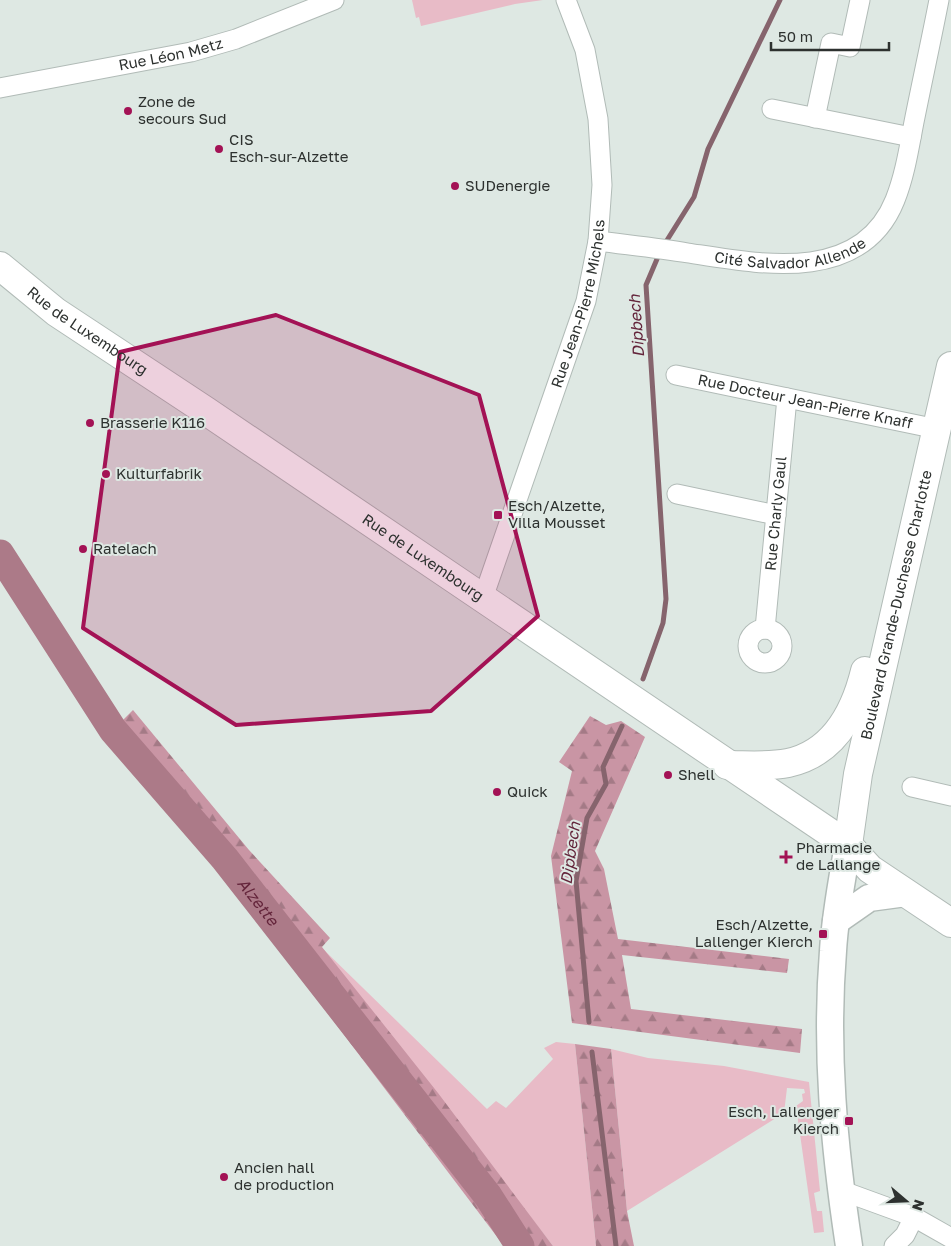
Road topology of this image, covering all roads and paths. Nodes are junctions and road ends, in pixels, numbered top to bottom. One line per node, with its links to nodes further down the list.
1 (334, 0): 5 (street, Rue Léon Metz)
2 (566, 0): 9 (street, Rue Jean-Pierre Michels)
3 (860, 0): 7 (street)
4 (938, 0): 8 (street, Cité Salvador Allende)
5 (0, 88)
6 (772, 109): 7 (street)
7 (815, 118): 8 (street)
8 (911, 137): 9 (street, Cité Salvador Allende)
9 (598, 241): 18 (street, Rue Jean-Pierre Michels)
10 (0, 266): 18 (main road, Rue de Luxembourg)
11 (951, 366): 14 (main road, Boulevard Grande-Duchesse Charlotte)
12 (676, 375): 13 (street, Rue Docteur Jean-Pierre Knaff)
13 (787, 398): 14 (street, Rue Docteur Jean-Pierre Knaff); 17 (street, Rue Charly Gaul)
14 (937, 429): 16 (main road, Boulevard Grande-Duchesse Charlotte)
15 (677, 494): 17 (street)
16 (919, 503): 20 (main road); 23 (main road, Boulevard Grande-Duchesse Charlotte)
17 (776, 515): 19 (street, Rue Charly Gaul)
18 (483, 598): 20 (main road, Rue de Luxembourg)
19 (765, 628)
20 (727, 764): 23 (main road, Rue de Luxembourg)
21 (912, 787): 22 (street)
22 (951, 796)
23 (848, 845): 24 (main road, Rue de Luxembourg); 25 (main road, Rue de Luxembourg); 26 (main road)
24 (906, 893): 26 (main road); 27 (main road, Rue de Luxembourg)
25 (951, 903)
26 (836, 921): 28 (main road)
27 (951, 923)
28 (840, 1190): 29 (street); 31 (main road)
29 (914, 1217): 30 (street); 32 (street)
30 (951, 1238)
31 (849, 1246)
32 (894, 1246)

